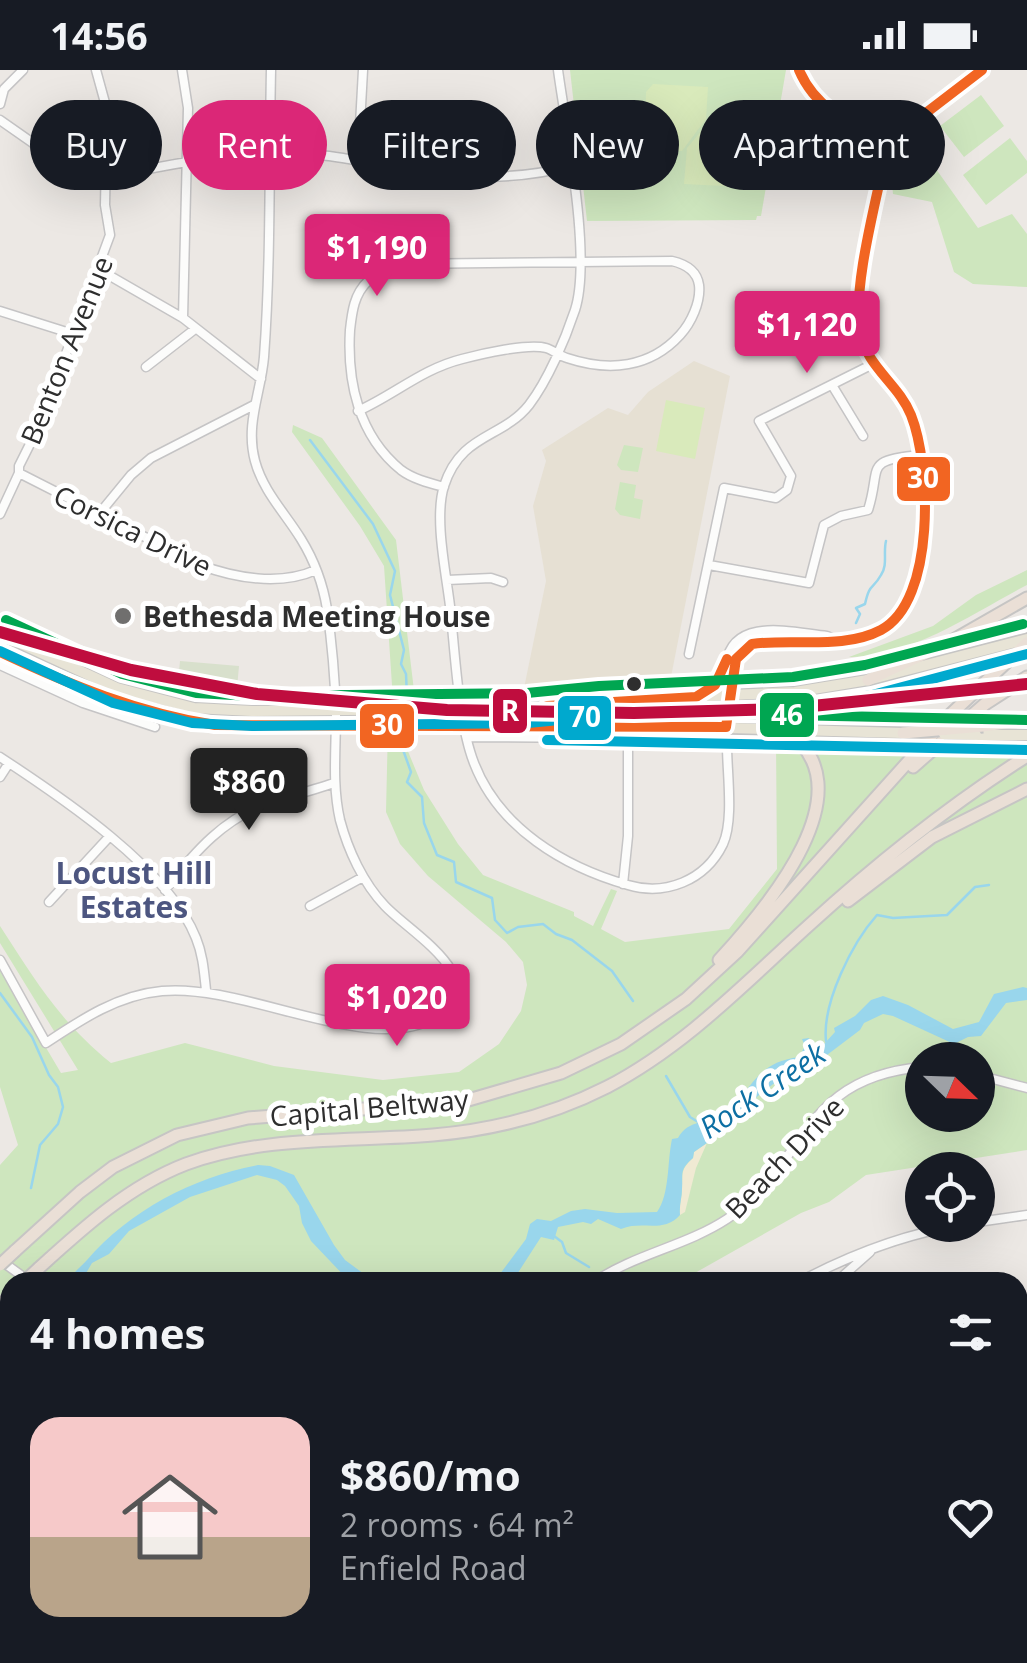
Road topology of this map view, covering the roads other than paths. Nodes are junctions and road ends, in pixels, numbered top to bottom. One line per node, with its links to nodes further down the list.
1 (23, 70): 9 (street)
2 (96, 70): 10 (street, Benton Avenue)
3 (182, 70): 11 (street)
4 (271, 70): 12 (street)
5 (364, 70): 13 (street)
6 (558, 70): 14 (street)
7 (800, 70): 15 (street)
8 (982, 70): 16 (street)
9 (2, 88): 17 (street)
10 (104, 100)
11 (187, 100)
12 (270, 100)
13 (359, 100)
14 (562, 100)
15 (814, 100)
16 (943, 100)
17 (0, 104)
18 (0, 120): 19 (street)
19 (30, 142)
20 (105, 190): 26 (street, Benton Avenue)
21 (187, 190): 28 (street)
22 (268, 190): 34 (street)
23 (573, 190): 25 (street)
24 (879, 190): 32 (street)
25 (581, 264): 31 (street); 31 (street); 37 (street)
26 (98, 270): 28 (street); 30 (street, Benton Avenue)
27 (0, 311): 30 (street)
28 (183, 318): 29 (street)
29 (195, 329): 33 (street); 34 (street)
30 (74, 334): 40 (street, Benton Avenue)
31 (556, 352): 37 (street); 41 (street)
32 (873, 364): 35 (street); 39 (street)
33 (146, 367)
34 (261, 380): 36 (street)
35 (832, 385): 38 (street); 44 (street)
36 (254, 404): 43 (street); 45 (street)
37 (358, 410): 41 (street)
38 (863, 436)
39 (921, 455): 44 (street); 50 (street)
40 (19, 469): 42 (street, Benton Avenue); 43 (street, Corsica Drive)
41 (444, 488): 46 (street)
42 (0, 514)
43 (99, 514): 45 (street, Corsica Drive)
44 (709, 565): 53 (street)
45 (316, 570): 61 (street)
46 (447, 580): 47 (street); 60 (street)
47 (503, 582)
48 (1027, 598): 57 (highway)
49 (1, 635): 61 (main road)
50 (836, 640): 54 (street); 59 (street)
51 (1027, 640): 57 (main road); 79 (highway, Capital Beltway)
52 (0, 652): 65 (main road)
53 (689, 654)
54 (726, 663): 58 (main road); 59 (street)
55 (0, 665): 64 (street)
56 (1027, 676): 79 (highway)
57 (868, 680): 59 (main road)
58 (696, 697): 59 (main road); 60 (main road)
59 (728, 697): 69 (street)
60 (462, 708): 61 (main road); 63 (street)
61 (336, 709): 65 (street)
62 (1027, 720): 67 (highway)
63 (466, 724): 65 (main road); 69 (main road); 72 (street)
64 (155, 726)
65 (336, 726): 77 (street)
66 (783, 729): 68 (main road); 69 (main road); 89 (highway)
67 (980, 731): 68 (highway, bridge); 70 (main road)
68 (903, 732)
69 (724, 733): 71 (street); 82 (street)
70 (1022, 735)
71 (628, 736): 72 (street); 82 (street)
72 (468, 737): 82 (street)
73 (1027, 756): 87 (highway, Capital Beltway)
74 (0, 758): 75 (street)
75 (9, 763): 76 (street); 80 (street)
76 (0, 777)
77 (334, 783): 81 (street); 83 (street)
78 (1027, 789): 87 (highway)
79 (872, 804): 89 (highway, Capital Beltway)
80 (109, 837): 83 (street); 84 (street)
81 (362, 876): 85 (street); 88 (street)
82 (624, 884)
83 (166, 890): 88 (street)
84 (49, 902)
85 (310, 906)
86 (0, 960): 88 (street)
87 (758, 972): 98 (highway, Capital Beltway, bridge)
88 (206, 990)
89 (656, 1022): 97 (highway, Capital Beltway, bridge)
90 (905, 1070): 99 (street, Beach Drive)
91 (995, 1080): 92 (street)
92 (1027, 1088)
93 (1027, 1215): 94 (street)
94 (995, 1220)
95 (905, 1237): 96 (street)
96 (875, 1248): 100 (street); 101 (street)
97 (0, 1263)
98 (36, 1272)
99 (612, 1272)
100 (819, 1272)
101 (847, 1272)

